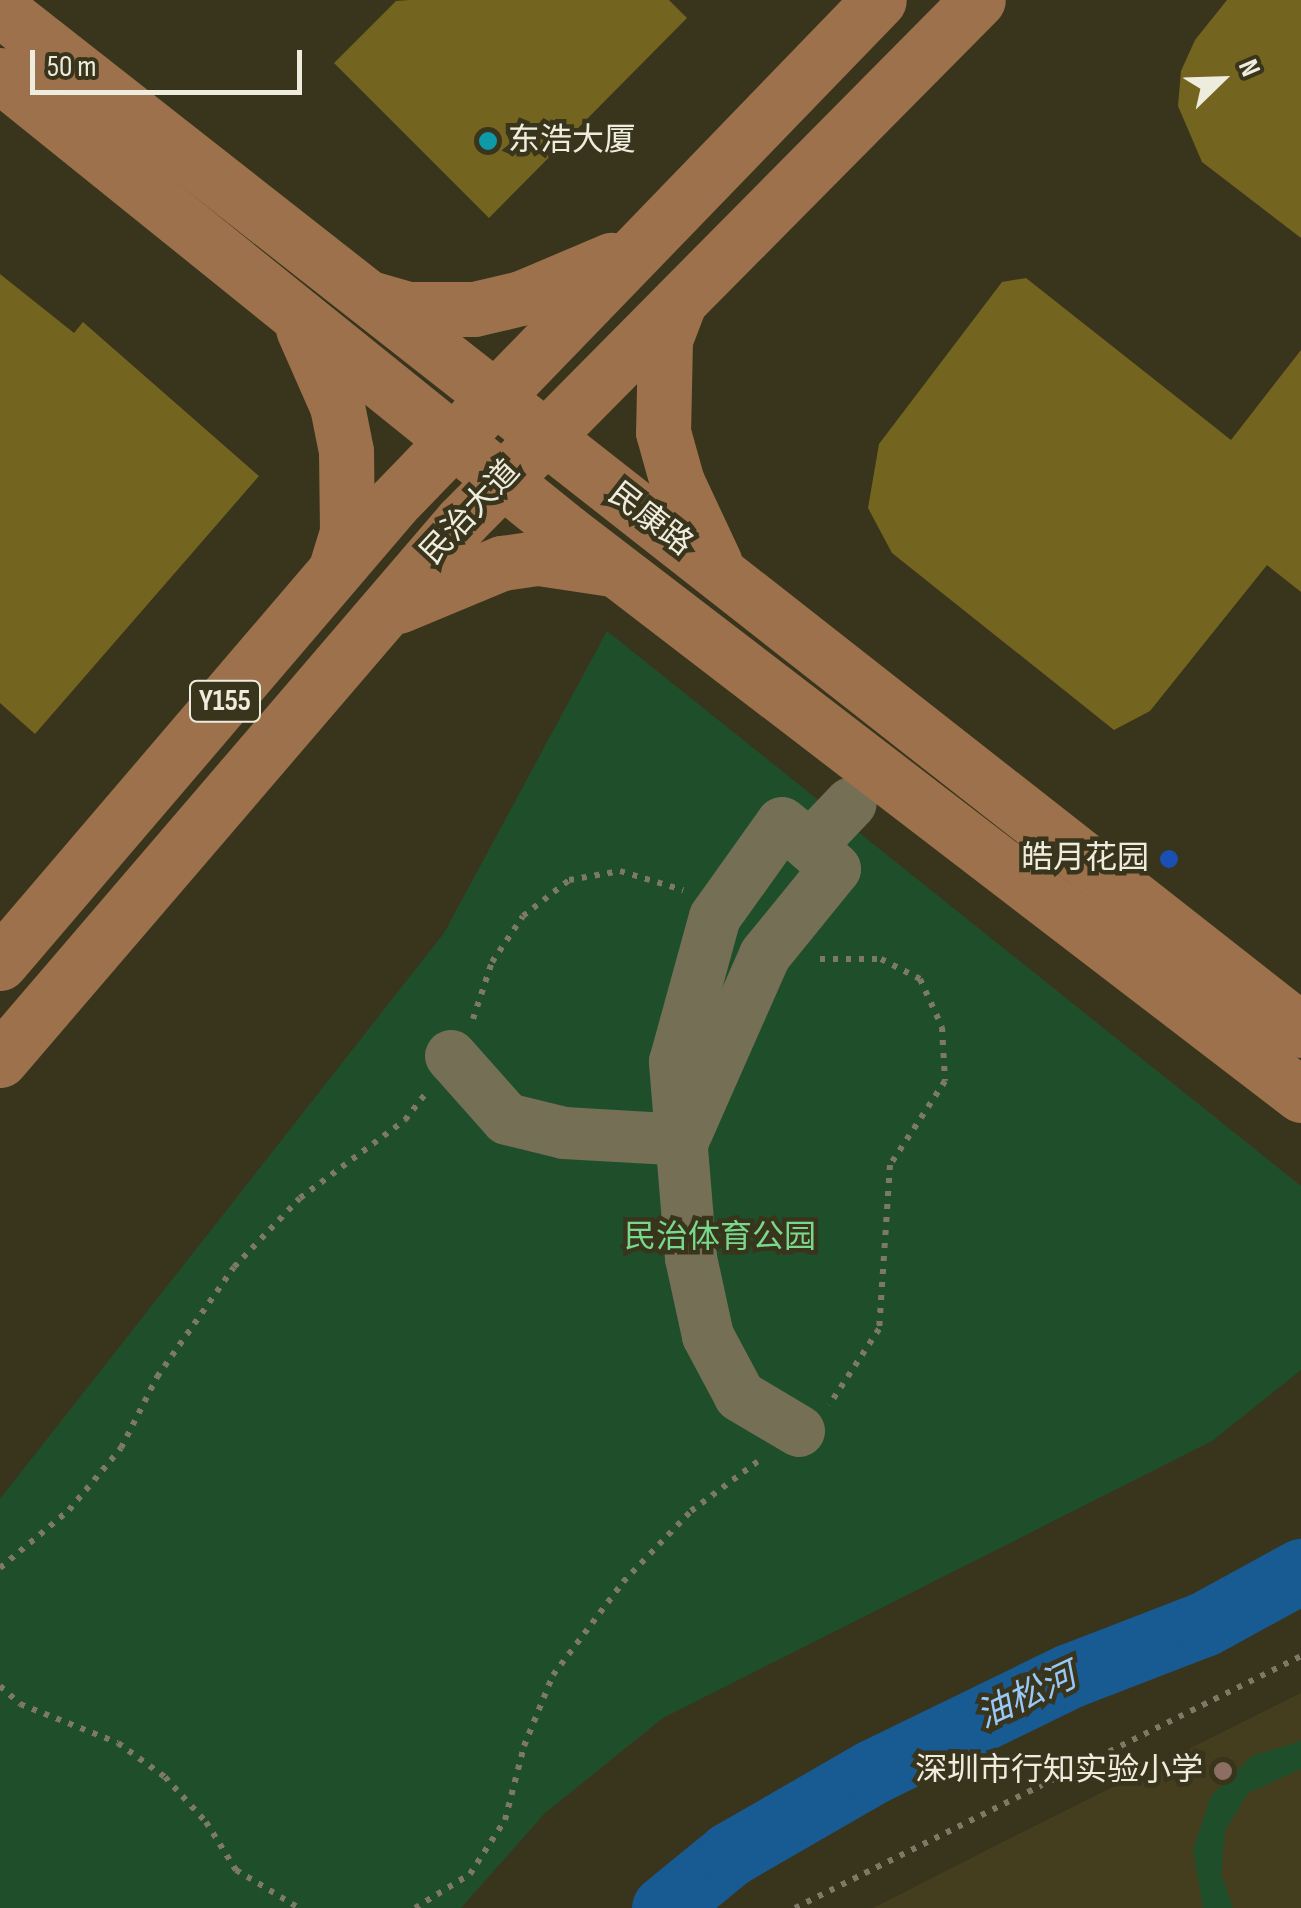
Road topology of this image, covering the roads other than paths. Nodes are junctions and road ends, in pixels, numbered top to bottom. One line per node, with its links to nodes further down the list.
1 (879, 0): 5 (main road, 民治大道 / Y155)
2 (978, 0): 7 (main road, 民治大道 / Y155)
3 (0, 9): 6 (main road, 民康路)
4 (0, 75): 8 (main road, 民康路)
5 (654, 230): 6 (main road); 9 (main road, 民治大道 / Y155)
6 (362, 296): 9 (main road, 民康路)
7 (680, 299): 10 (main road, 民治大道 / Y155); 15 (main road)
8 (297, 318): 11 (main road, 民康路); 14 (main road)
9 (492, 397): 10 (main road, 民康路); 11 (main road, 民治大道 / Y155)
10 (542, 437): 12 (main road, 民治大道 / Y155); 15 (main road, 民康路)
11 (451, 440): 12 (main road, 民康路); 14 (main road, 民治大道 / Y155)
12 (501, 479): 13 (main road, 民康路); 16 (main road, 民治大道 / Y155)
13 (620, 571): 16 (main road); 18 (main road, 民康路)
14 (334, 573): 20 (main road, 民治大道 / Y155)
15 (721, 575): 17 (main road, 民康路)
16 (374, 620): 23 (main road, 民治大道 / Y155)
17 (942, 748): 18 (main road); 21 (main road, 民康路)
18 (908, 792): 24 (main road, 民康路)
19 (851, 802): 25 (street)
20 (0, 963)
21 (1301, 1030)
22 (451, 1056): 25 (street)
23 (0, 1060)
24 (1301, 1095)
25 (684, 1140): 26 (street)
26 (799, 1431)

